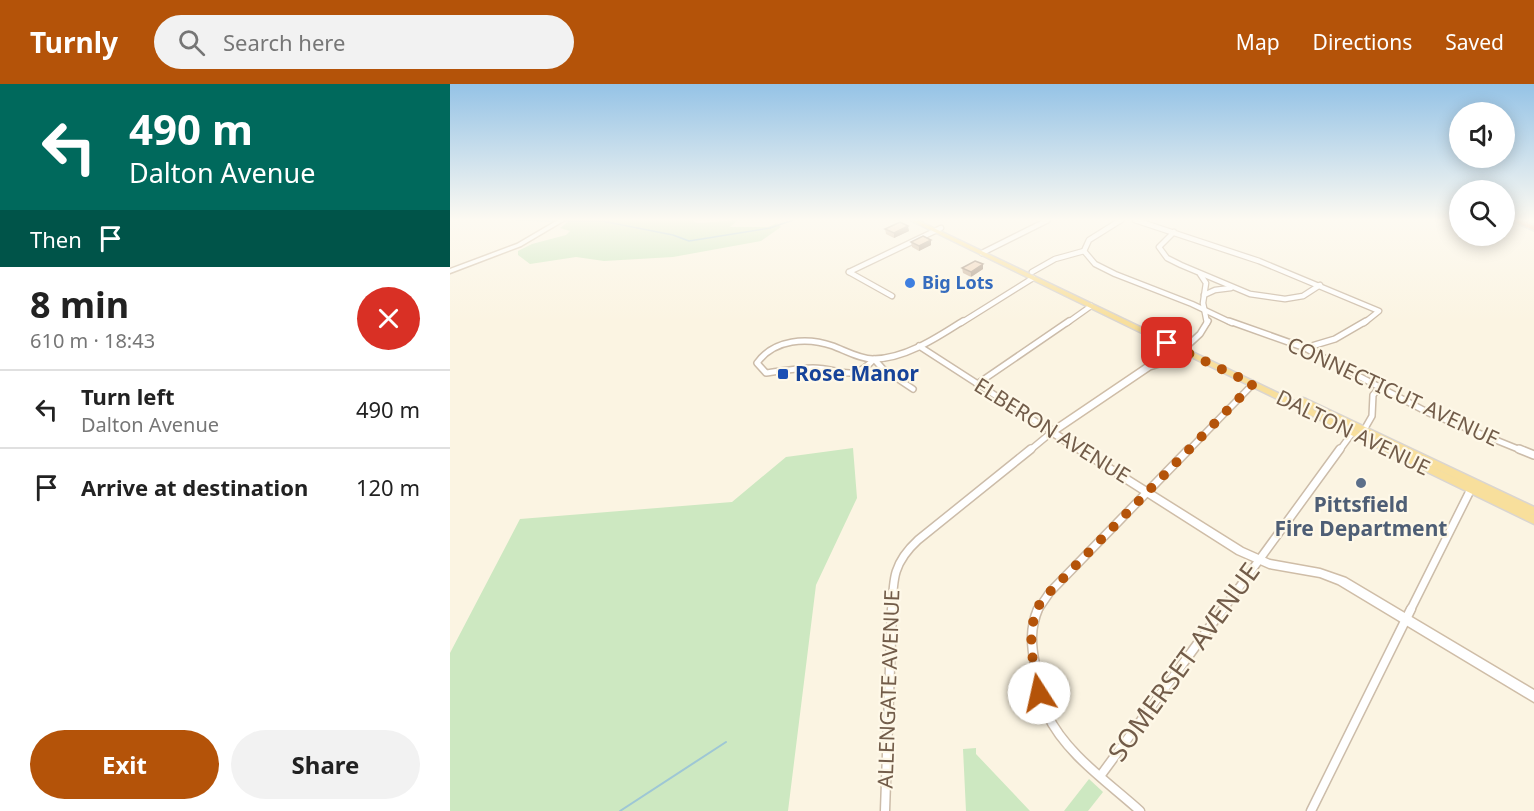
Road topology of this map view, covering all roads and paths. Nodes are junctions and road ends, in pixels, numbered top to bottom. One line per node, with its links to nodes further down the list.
1 (495, 254): 10 (street)
2 (887, 254): 15 (street)
3 (988, 254): 12 (main road, DALTON AVENUE)
4 (1073, 254): 9 (street)
5 (1086, 254): 8 (street, CONNECTICUT AVENUE)
6 (1163, 254): 11 (street)
7 (1234, 254): 13 (street)
8 (1088, 257): 9 (street); 18 (street, CONNECTICUT AVENUE)
9 (1058, 258): 12 (street)
10 (450, 271)
11 (1198, 272): 14 (street); 16 (street)
12 (1032, 275): 17 (main road, DALTON AVENUE); 19 (street); 20 (main road, DALTON AVENUE)
13 (1320, 285): 14 (street); 21 (street)
14 (1240, 289): 16 (street)
15 (892, 296)
16 (1204, 296): 18 (street)
17 (1091, 306): 20 (main road, DALTON AVENUE); 24 (street)
18 (1206, 310): 20 (street); 21 (street, CONNECTICUT AVENUE)
19 (919, 346): 22 (street); 24 (street, ELBERON AVENUE)
20 (1181, 347): 23 (street, ALLENGATE AVENUE); 25 (main road, DALTON AVENUE); 28 (main road, DALTON AVENUE)
21 (1305, 348): 26 (street, CONNECTICUT AVENUE)
22 (874, 359): 22 (street); 27 (street)
23 (1148, 367): 29 (street, ALLENGATE AVENUE)
24 (977, 384): 29 (street, ELBERON AVENUE)
25 (1253, 384): 30 (main road, DALTON AVENUE); 33 (street)
26 (1379, 388): 28 (street); 31 (street, CONNECTICUT AVENUE)
27 (913, 389)
28 (1364, 430): 34 (main road, DALTON AVENUE)
29 (1052, 432): 33 (street, ELBERON AVENUE); 40 (street, ALLENGATE AVENUE)
30 (1353, 432): 32 (main road, DALTON AVENUE); 36 (street, SOMERSET AVENUE)
31 (1534, 454)
32 (1471, 489): 35 (main road, DALTON AVENUE); 37 (street)
33 (1148, 492): 36 (street, ELBERON AVENUE); 39 (street)
34 (1534, 511)
35 (1534, 520)
36 (1258, 560): 37 (street, ELBERON AVENUE); 39 (street, SOMERSET AVENUE)
37 (1407, 619): 38 (street, ELBERON AVENUE); 42 (street)
38 (1534, 696)
39 (1101, 775): 41 (street)
40 (885, 811)
41 (1140, 811)
42 (1311, 811)

